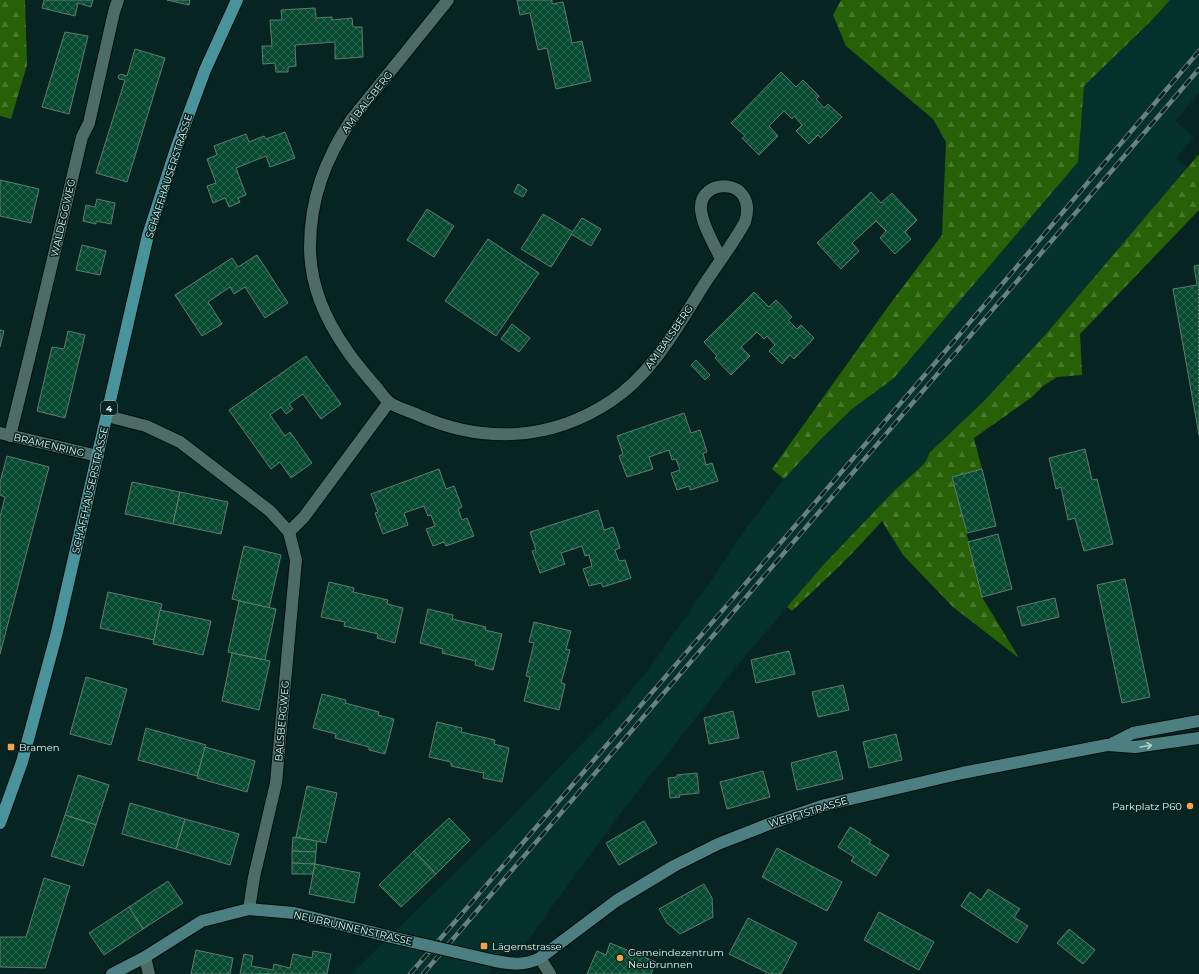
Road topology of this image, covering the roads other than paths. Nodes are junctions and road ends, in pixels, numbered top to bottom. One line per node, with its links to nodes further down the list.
1 (118, 0): 7 (street, WALDEGGWEG)
2 (237, 0): 6 (main road, SCHAFFHAUSERSTRASSE / 4)
3 (448, 0): 5 (street, AM BALSBERG)
4 (721, 259): 4 (street, AM BALSBERG); 5 (street, AM BALSBERG)
5 (389, 402): 9 (street)
6 (107, 416): 8 (main road, SCHAFFHAUSERSTRASSE / 4); 9 (street, BALSBERGWEG)
7 (5, 435): 8 (street, BRAMENRING)
8 (98, 456): 13 (main road, SCHAFFHAUSERSTRASSE / 4)
9 (289, 532): 14 (street, BALSBERGWEG)
10 (1199, 721): 12 (street, WERFTSTRASSE)
11 (1199, 738): 12 (street, WERFTSTRASSE, one-way to 11)
12 (1107, 745): 16 (street, WERFTSTRASSE)
13 (0, 823)
14 (249, 909): 15 (street, NEUBRUNNENSTRASSE); 16 (street, NEUBRUNNENSTRASSE, bridge)
15 (145, 958): 17 (street, NEUBRUNNENSTRASSE); 18 (street)
16 (540, 958): 19 (street)
17 (112, 974)
18 (149, 974)
19 (550, 974)

